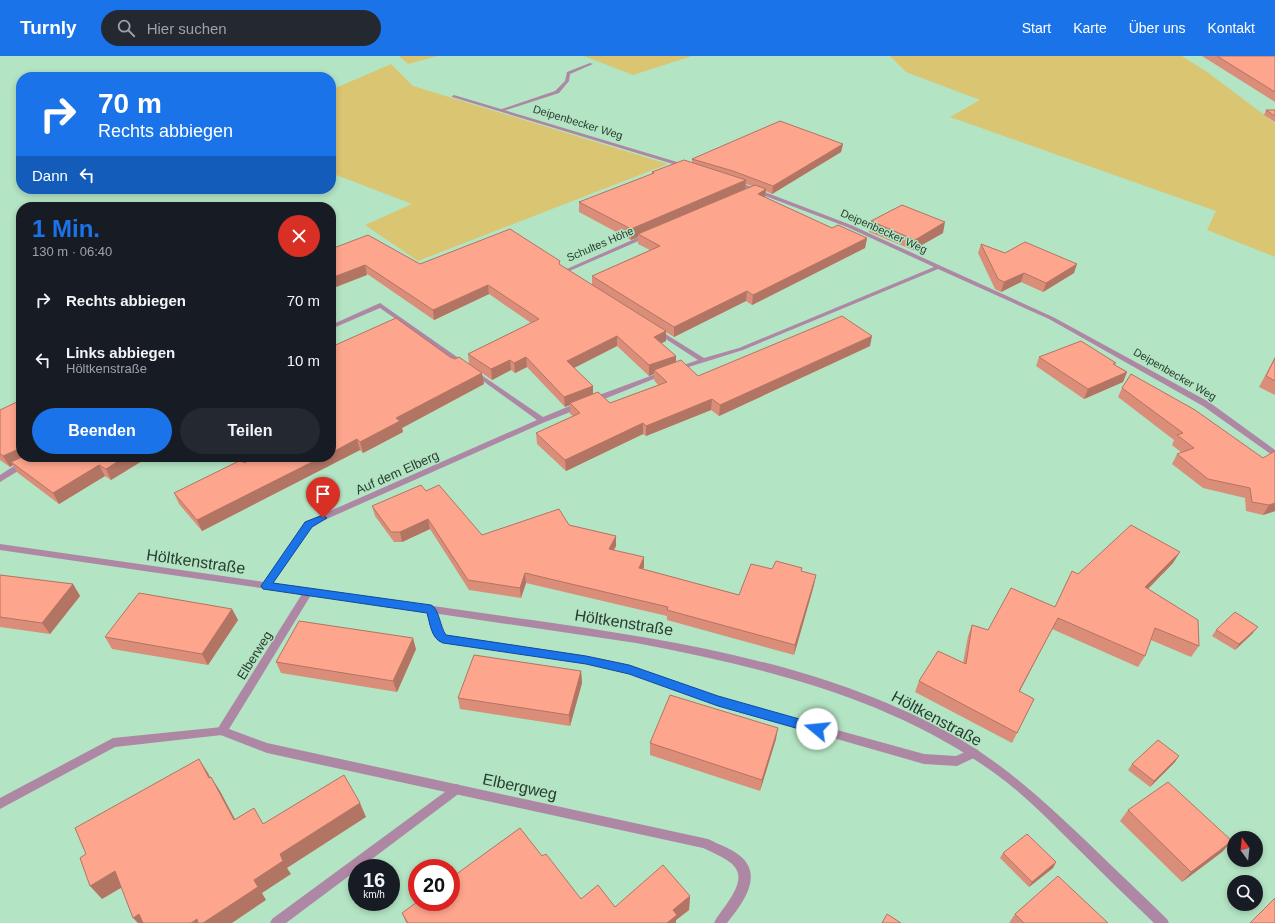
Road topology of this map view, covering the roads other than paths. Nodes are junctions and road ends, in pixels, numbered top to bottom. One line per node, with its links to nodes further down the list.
1 (591, 64): 3 (street)
2 (454, 96): 3 (street, Deipenbecker Weg)
3 (501, 110): 4 (street, Deipenbecker Weg)
4 (688, 167)
5 (730, 181): 6 (street, Deipenbecker Weg)
6 (754, 190): 7 (street); 9 (street, Deipenbecker Weg)
7 (747, 193)
8 (655, 232): 10 (street, Schultes Höhe)
9 (938, 267): 13 (street); 15 (street, Deipenbecker Weg)
10 (574, 280)
11 (336, 325): 14 (street)
12 (653, 329): 13 (street)
13 (703, 360): 14 (street, Auf dem Elberg)
14 (542, 420): 19 (street, Auf dem Elberg)
15 (1275, 454)
16 (29, 462): 17 (street)
17 (0, 479)
18 (0, 547): 19 (street, Höltkenstraße)
19 (266, 586): 20 (street, Höltkenstraße)
20 (308, 592): 21 (street, Höltkenstraße); 22 (street, Elberweg)
21 (431, 609): 23 (street, Höltkenstraße); 23 (street)
22 (222, 731): 24 (street, Elbergweg); 25 (street)
23 (974, 753): 28 (street, Höltkenstraße)
24 (457, 789): 26 (street); 27 (street, Elbergweg)
25 (0, 804)
26 (276, 923)
27 (720, 923)
28 (1163, 923)

